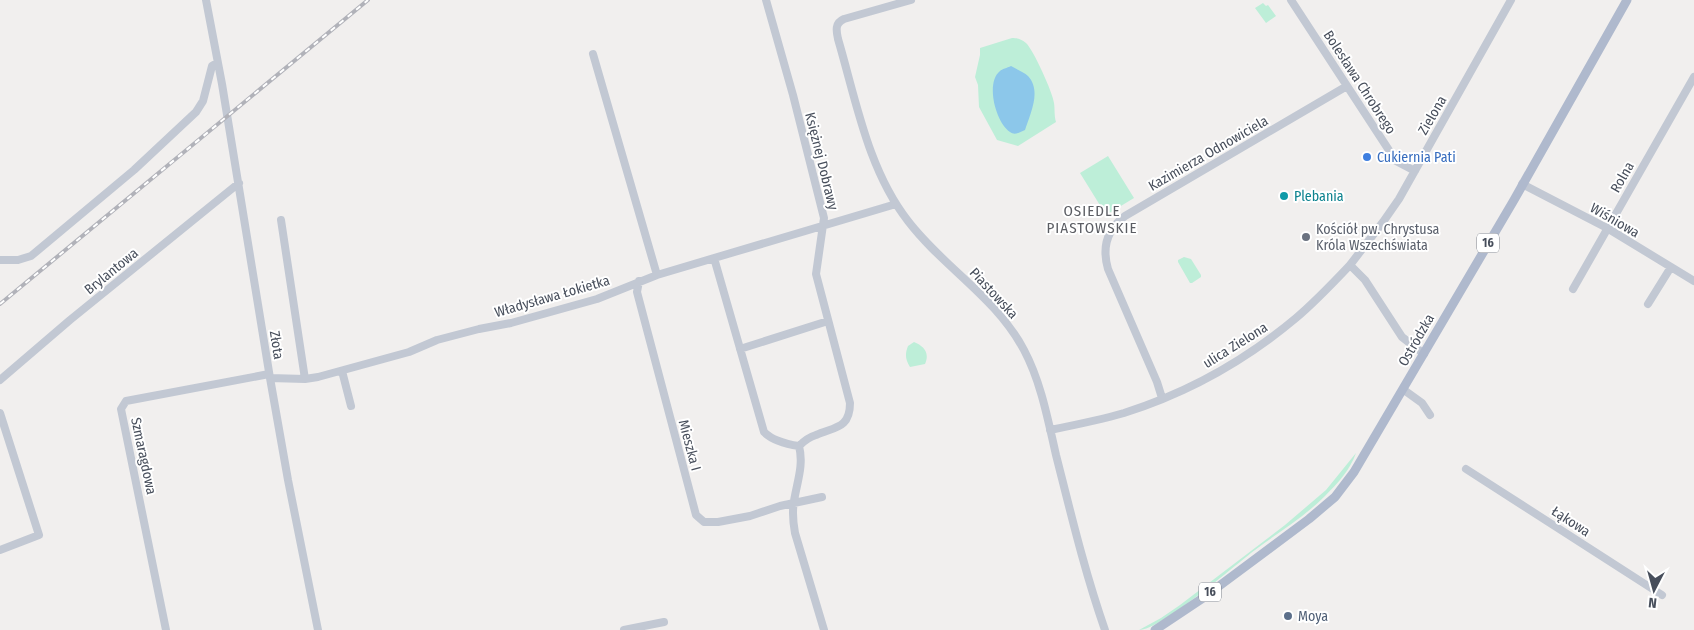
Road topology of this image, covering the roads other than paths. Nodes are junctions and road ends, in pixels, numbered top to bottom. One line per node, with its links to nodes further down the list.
1 (206, 0): 9 (street, Złota)
2 (760, 0): 3 (street, Księżnej Dobrawy)
3 (766, 0): 18 (street, Księżnej Dobrawy)
4 (911, 0): 16 (street, Piastowska)
5 (1291, 0): 11 (street, Bolesława Chrobrego)
6 (1511, 0): 13 (street, Zielona)
7 (1625, 1): 15 (main road, Ostródzka / 16)
8 (593, 54): 24 (street)
9 (217, 63): 14 (street, Złota); 21 (street)
10 (1694, 77): 12 (street, Rolna)
11 (1347, 86): 13 (street, Bolesława Chrobrego); 37 (street, Kazimierza Odnowiciela)
12 (1691, 88): 19 (street, Rolna)
13 (1415, 171): 22 (street, Zielona)
14 (239, 183): 33 (street, Złota); 35 (street, Brylantowa)
15 (1522, 184): 19 (street, Wiśniowa); 31 (main road, Ostródzka / 16)
16 (896, 204): 18 (street, Władysława Łokietka); 41 (street, Piastowska)
17 (281, 220): 34 (street)
18 (824, 225): 20 (street, Władysława Łokietka); 29 (street, Księżnej Dobrawy)
19 (1607, 228): 23 (street, Wiśniowa); 27 (street, Rolna)
20 (714, 258): 24 (street, Władysława Łokietka); 30 (street)
21 (0, 260)
22 (1350, 265): 31 (street); 37 (street, ulica Zielona)
23 (1671, 267): 26 (street, Wiśniowa); 28 (street)
24 (657, 275): 25 (street, Władysława Łokietka)
25 (638, 281): 32 (street, Władysława Łokietka); 45 (street, Mieszka I)
26 (1694, 281)
27 (1573, 289)
28 (1648, 304)
29 (828, 321): 30 (street); 42 (street, Księżnej Dobrawy)
30 (740, 349): 42 (street)
31 (1424, 354): 36 (main road, Ostródzka / 16)
32 (342, 371): 34 (street, Władysława Łokietka); 38 (street)
33 (269, 376): 34 (street, Władysława Łokietka); 49 (street, Szmaragdowa); 50 (street, Złota)
34 (305, 379)
35 (0, 380)
36 (1404, 390): 40 (street); 54 (main road, Ostródzka / 16)
37 (1162, 398): 41 (street, ulica Zielona)
38 (351, 406)
39 (0, 413): 46 (street)
40 (1430, 415)
41 (1050, 430): 53 (street, Piastowska)
42 (799, 446): 45 (street)
43 (1466, 469): 47 (street, Łąkowa)
44 (822, 497): 45 (street)
45 (794, 503): 52 (street)
46 (0, 550)
47 (1662, 595)
48 (664, 622): 51 (street)
49 (166, 630)
50 (318, 630)
51 (624, 630)
52 (824, 630)
53 (1105, 630)
54 (1156, 630)

